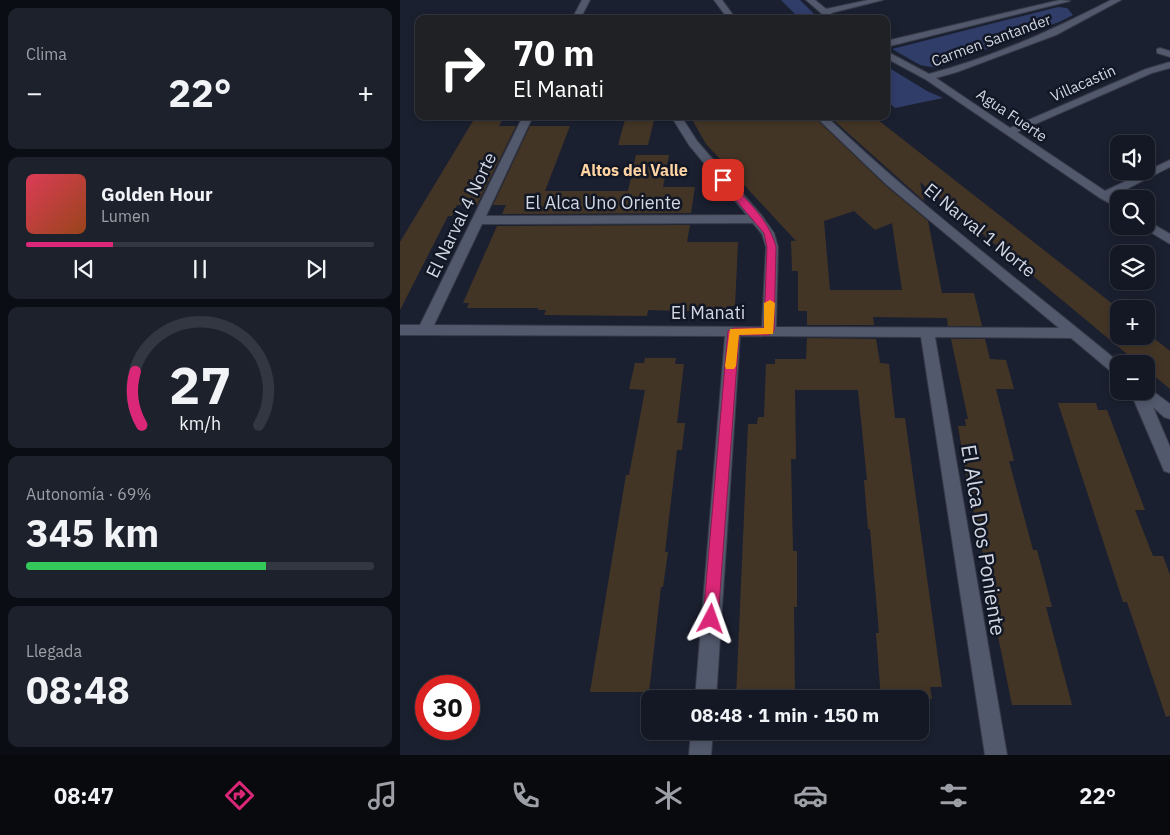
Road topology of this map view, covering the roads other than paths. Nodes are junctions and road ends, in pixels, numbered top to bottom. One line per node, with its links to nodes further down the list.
1 (586, 0): 8 (street)
2 (718, 0): 9 (street)
3 (810, 0): 7 (street)
4 (879, 0): 7 (street)
5 (1117, 0): 16 (street, Carmen Santander)
6 (1068, 2): 11 (street)
7 (824, 12): 10 (street)
8 (578, 15)
9 (729, 15)
10 (828, 15)
11 (890, 43)
12 (1160, 51): 13 (street)
13 (1170, 54)
14 (890, 56): 16 (street, Agua Fuerte)
15 (1170, 65): 20 (street, Villacastin)
16 (928, 77): 20 (street, Agua Fuerte)
17 (526, 120): 25 (street, El Narval 4 Norte)
18 (678, 120): 24 (street)
19 (824, 120): 33 (street, El Narval 1 Norte)
20 (1009, 132): 22 (street, Agua Fuerte)
21 (1170, 163): 22 (street)
22 (1104, 196): 23 (street, Agua Fuerte)
23 (1110, 200)
24 (758, 219): 25 (street, El Alca Uno Oriente); 31 (street)
25 (478, 220): 29 (street, El Narval 4 Norte)
26 (1155, 230): 27 (street)
27 (1170, 240)
28 (400, 330): 29 (street, El Manati)
29 (425, 330): 30 (street, El Manati)
30 (734, 331): 31 (street, El Manati); 39 (street)
31 (769, 331): 32 (street, El Manati)
32 (927, 332): 33 (street, El Manati); 42 (street, El Alca Dos Poniente)
33 (1075, 333): 34 (street, El Narval 1 Norte)
34 (1110, 362)
35 (1142, 400): 38 (street)
36 (1155, 400): 37 (street)
37 (1170, 413)
38 (1170, 466)
39 (706, 690)
40 (701, 740): 41 (street)
41 (700, 755)
42 (996, 755)

